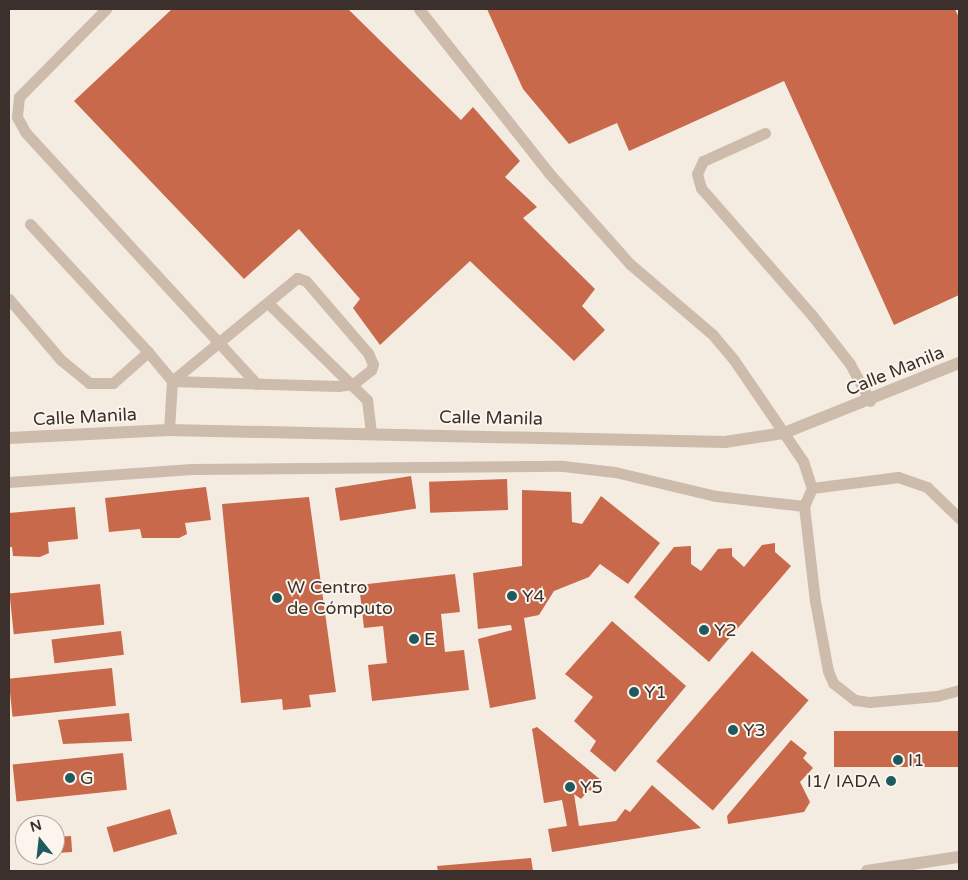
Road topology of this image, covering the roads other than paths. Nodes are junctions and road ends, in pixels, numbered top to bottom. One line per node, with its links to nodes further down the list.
1 (106, 9): 7 (lane)
2 (419, 9): 16 (lane)
3 (765, 132): 13 (lane)
4 (30, 224): 8 (lane)
5 (9, 299): 8 (lane)
6 (268, 303): 7 (lane); 12 (lane); 12 (lane)
7 (220, 344): 10 (lane); 11 (lane)
8 (148, 352): 10 (lane)
9 (959, 363): 13 (street, Calle Manila)
10 (172, 380): 11 (lane); 14 (lane)
11 (257, 384): 12 (lane)
12 (353, 384): 15 (lane)
13 (870, 401): 16 (street, Calle Manila)
14 (169, 430): 15 (street, Calle Manila); 17 (street, Calle Manila)
15 (371, 433): 16 (street, Calle Manila)
16 (784, 433): 19 (lane)
17 (9, 438)
18 (9, 482): 20 (lane)
19 (812, 488): 20 (lane); 21 (lane)
20 (804, 506): 22 (lane)
21 (959, 518)
22 (959, 690)
23 (959, 857): 24 (street)
24 (867, 871)

